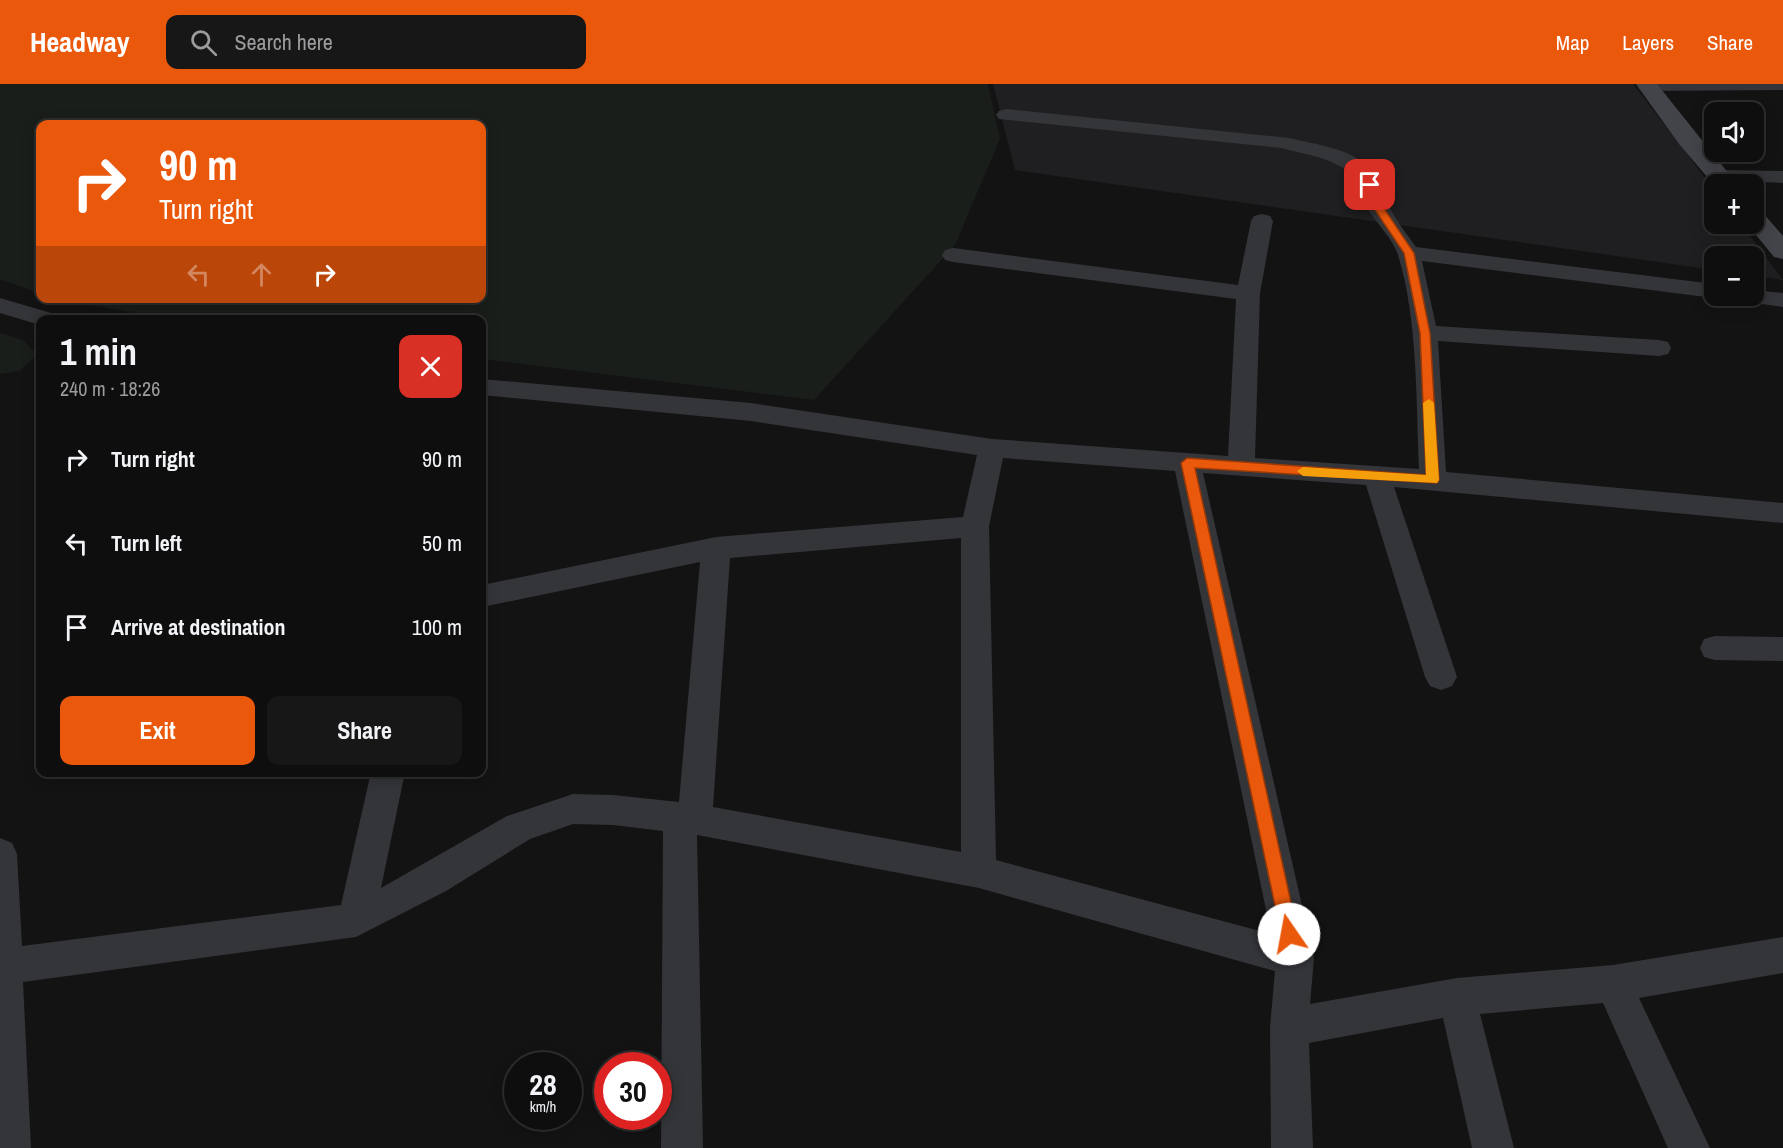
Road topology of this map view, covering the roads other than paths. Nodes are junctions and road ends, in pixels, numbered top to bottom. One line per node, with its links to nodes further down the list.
1 (1646, 84): 2 (street); 4 (street)
2 (1779, 85)
3 (1006, 115): 10 (street)
4 (1718, 174)
5 (1783, 177): 6 (street)
6 (1764, 178)
7 (1262, 221): 13 (street)
8 (1764, 227): 9 (street)
9 (1779, 242)
10 (1409, 253): 12 (street); 20 (street)
11 (953, 255): 13 (street)
12 (1704, 290)
13 (1248, 293): 25 (street)
14 (1764, 298): 15 (street)
15 (1783, 300)
16 (0, 305): 18 (street)
17 (0, 315): 19 (street)
18 (36, 315)
19 (36, 317)
20 (1425, 333): 21 (street); 27 (street)
21 (1659, 348)
22 (486, 387): 23 (street)
23 (992, 448): 24 (street); 29 (street)
24 (1187, 463): 25 (street); 41 (street)
25 (1241, 467): 26 (street)
26 (1377, 477): 27 (street); 34 (street)
27 (1433, 480): 28 (street)
28 (1783, 513)
29 (975, 526): 30 (street); 38 (street)
30 (716, 548): 31 (street); 36 (street)
31 (486, 595)
32 (1715, 648): 33 (street)
33 (1783, 649)
34 (1441, 677)
35 (387, 777): 39 (street)
36 (688, 818): 38 (street); 39 (street); 48 (street)
37 (0, 854): 42 (street)
38 (979, 872): 41 (street)
39 (356, 920): 42 (street)
40 (1783, 955): 43 (street)
41 (1295, 958): 46 (street)
42 (3, 967): 45 (street)
43 (1613, 984): 44 (street); 51 (street)
44 (1457, 997): 46 (street); 50 (street)
45 (3, 1018): 47 (street)
46 (1289, 1027): 49 (street)
47 (10, 1148)
48 (682, 1148)
49 (1292, 1148)
50 (1494, 1148)
51 (1689, 1148)

